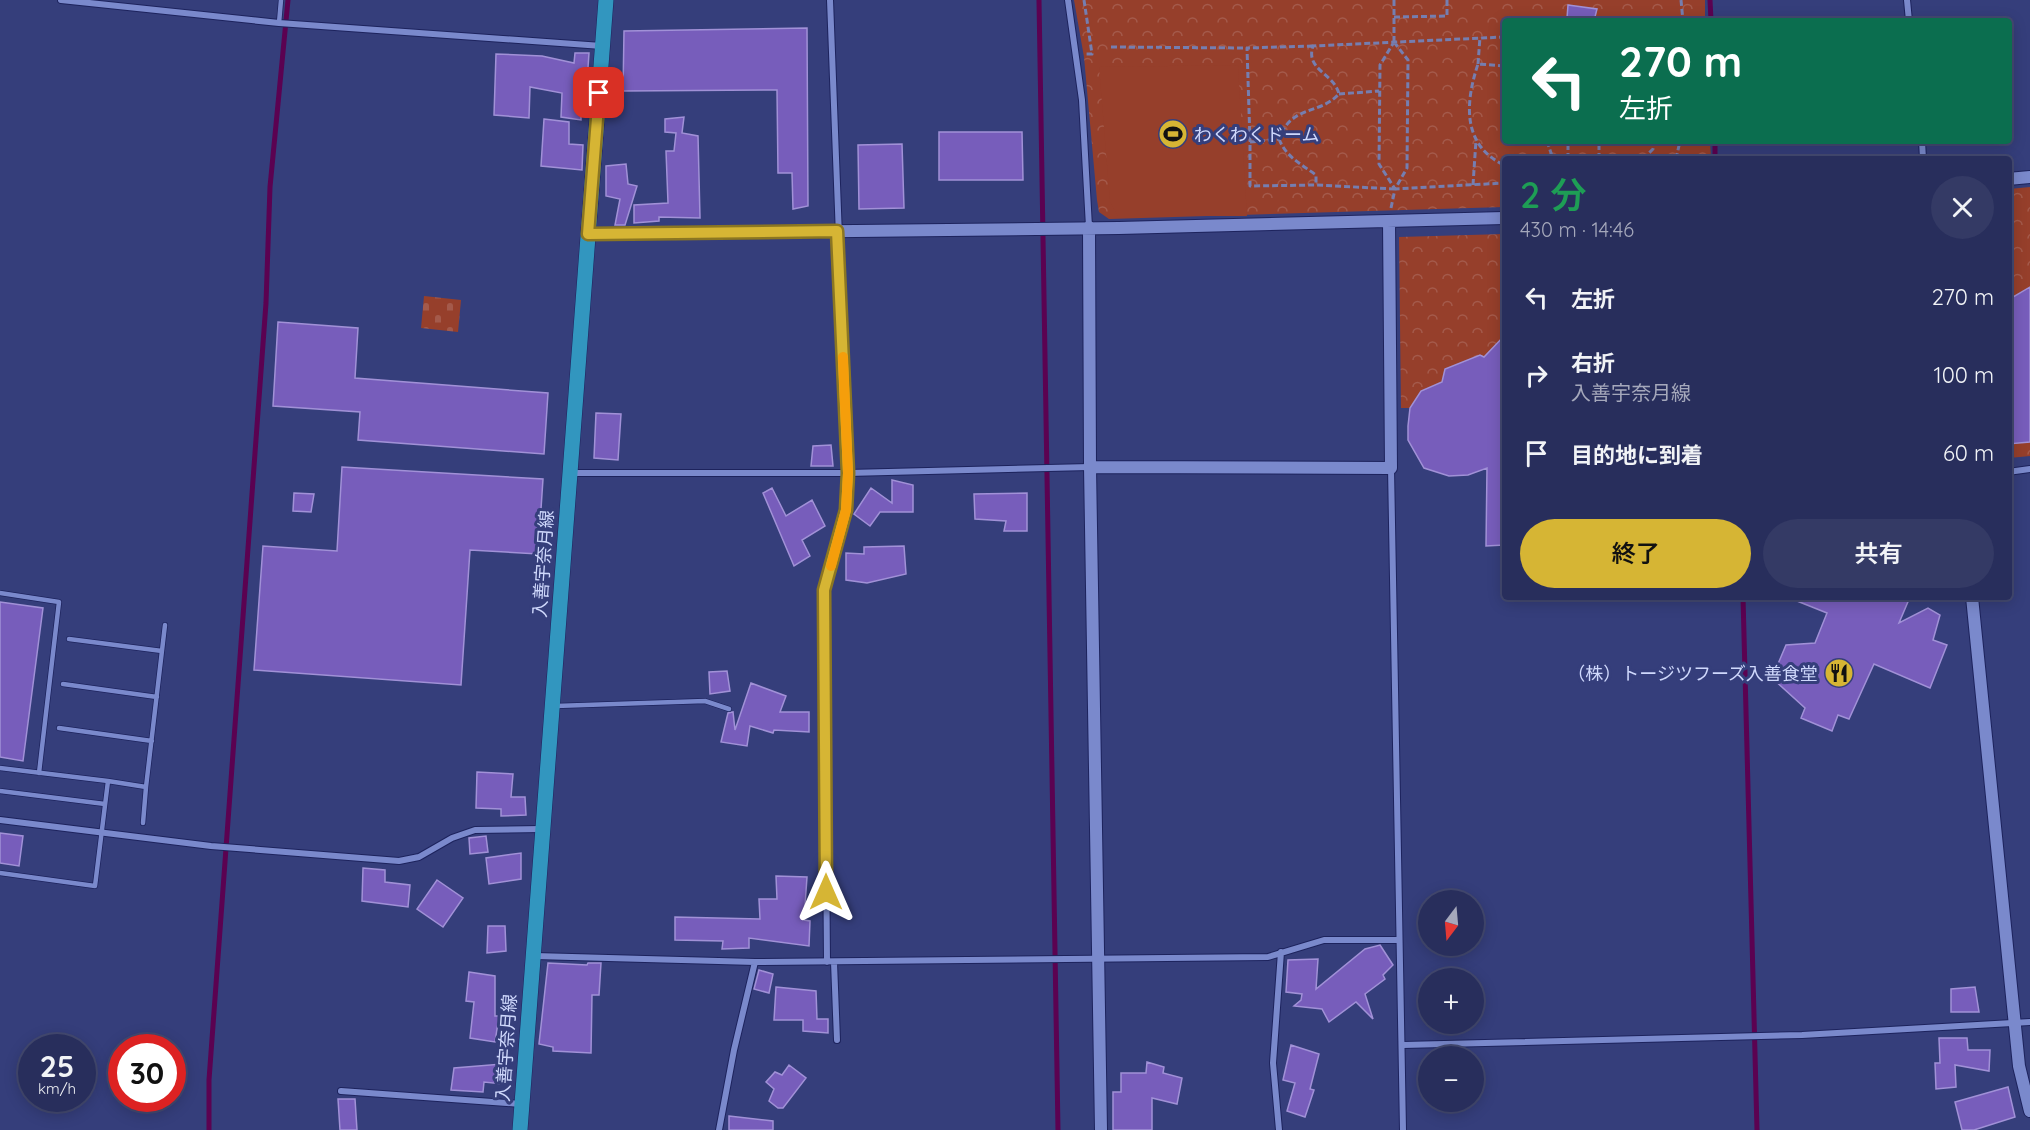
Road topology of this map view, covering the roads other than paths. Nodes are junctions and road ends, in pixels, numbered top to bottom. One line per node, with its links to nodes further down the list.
1 (61, 0): 8 (street)
2 (281, 0): 8 (lane)
3 (606, 0): 9 (main road, 入善宇奈月線)
4 (830, 0): 15 (street)
5 (1068, 0): 14 (street)
6 (1907, 0): 7 (street)
7 (1909, 18)
8 (279, 23): 9 (street)
9 (603, 46): 16 (main road, 入善宇奈月線)
10 (2030, 177): 11 (street)
11 (2012, 179)
12 (1502, 218): 13 (street)
13 (1389, 221): 14 (street); 18 (street)
14 (1089, 227): 15 (street); 17 (street)
15 (837, 231): 16 (street); 22 (street)
16 (588, 234): 21 (main road, 入善宇奈月線)
17 (1090, 467): 18 (street); 22 (street); 48 (street)
18 (1391, 468): 45 (street)
19 (2030, 469): 20 (street)
20 (2012, 471)
21 (569, 473): 22 (street); 30 (main road, 入善宇奈月線)
22 (848, 473): 50 (street)
23 (0, 593): 35 (lane)
24 (1972, 600): 52 (street)
25 (165, 625): 27 (lane)
26 (69, 639): 27 (lane)
27 (162, 651): 29 (lane)
28 (63, 684): 29 (lane)
29 (157, 697): 33 (lane)
30 (552, 706): 31 (lane); 42 (main road, 入善宇奈月線)
31 (729, 710)
32 (59, 728): 33 (lane)
33 (152, 741): 37 (lane)
34 (0, 768): 35 (lane)
35 (39, 773): 36 (lane)
36 (108, 782): 37 (lane); 39 (lane)
37 (147, 787): 41 (lane)
38 (0, 791): 39 (lane)
39 (105, 804): 43 (lane)
40 (0, 820): 43 (street)
41 (143, 823)
42 (543, 829): 43 (street); 47 (main road, 入善宇奈月線)
43 (102, 833): 44 (lane)
44 (0, 873)
45 (1399, 940): 46 (street); 54 (street)
46 (1281, 952): 48 (street); 61 (street)
47 (533, 956): 49 (street); 56 (main road, 入善宇奈月線)
48 (1098, 960): 50 (street); 60 (street)
49 (755, 962): 50 (street); 59 (street)
50 (831, 962): 53 (street)
51 (2030, 1022): 52 (street)
52 (2016, 1023): 54 (street); 57 (street)
53 (837, 1041)
54 (1402, 1045): 62 (street)
55 (341, 1091): 56 (street)
56 (522, 1104): 58 (main road, 入善宇奈月線)
57 (2030, 1111)
58 (520, 1130)
59 (719, 1130)
60 (1101, 1130)
61 (1279, 1130)
62 (1403, 1130)

